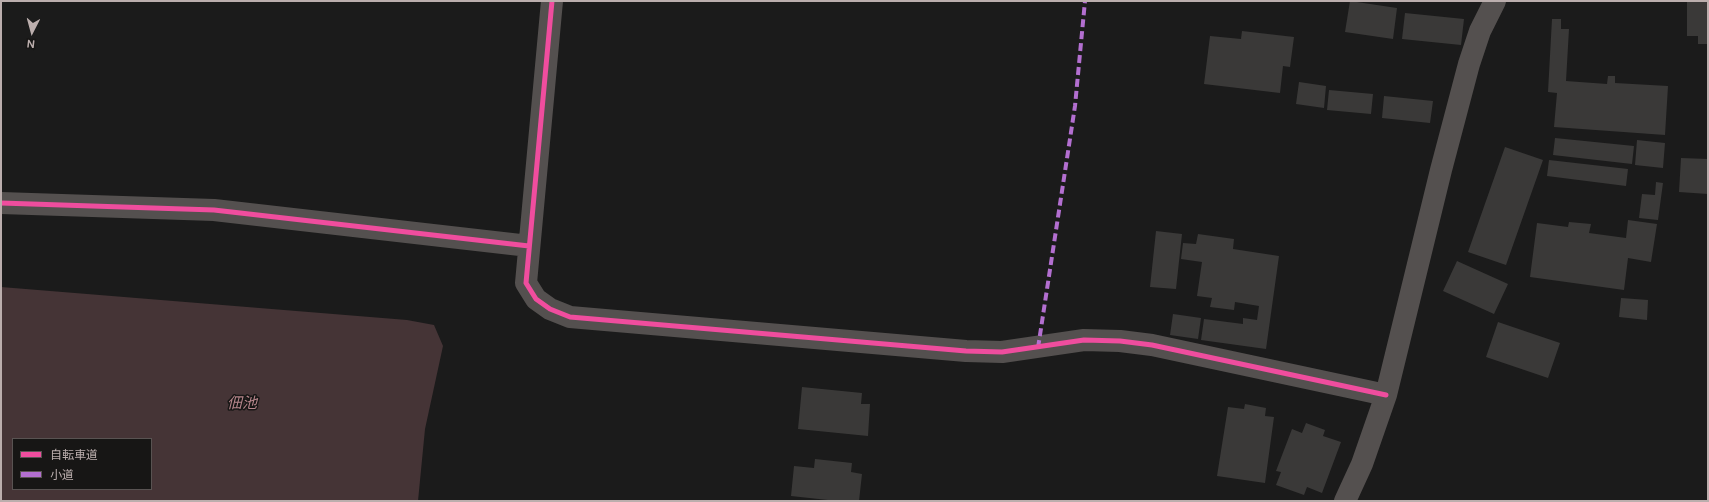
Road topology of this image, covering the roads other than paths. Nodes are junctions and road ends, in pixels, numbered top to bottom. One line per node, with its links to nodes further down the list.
1 (552, 1): 4 (street)
2 (1494, 1): 5 (street)
3 (1, 203): 4 (street)
4 (529, 246): 5 (street)
5 (1386, 395): 6 (street)
6 (1345, 501)

